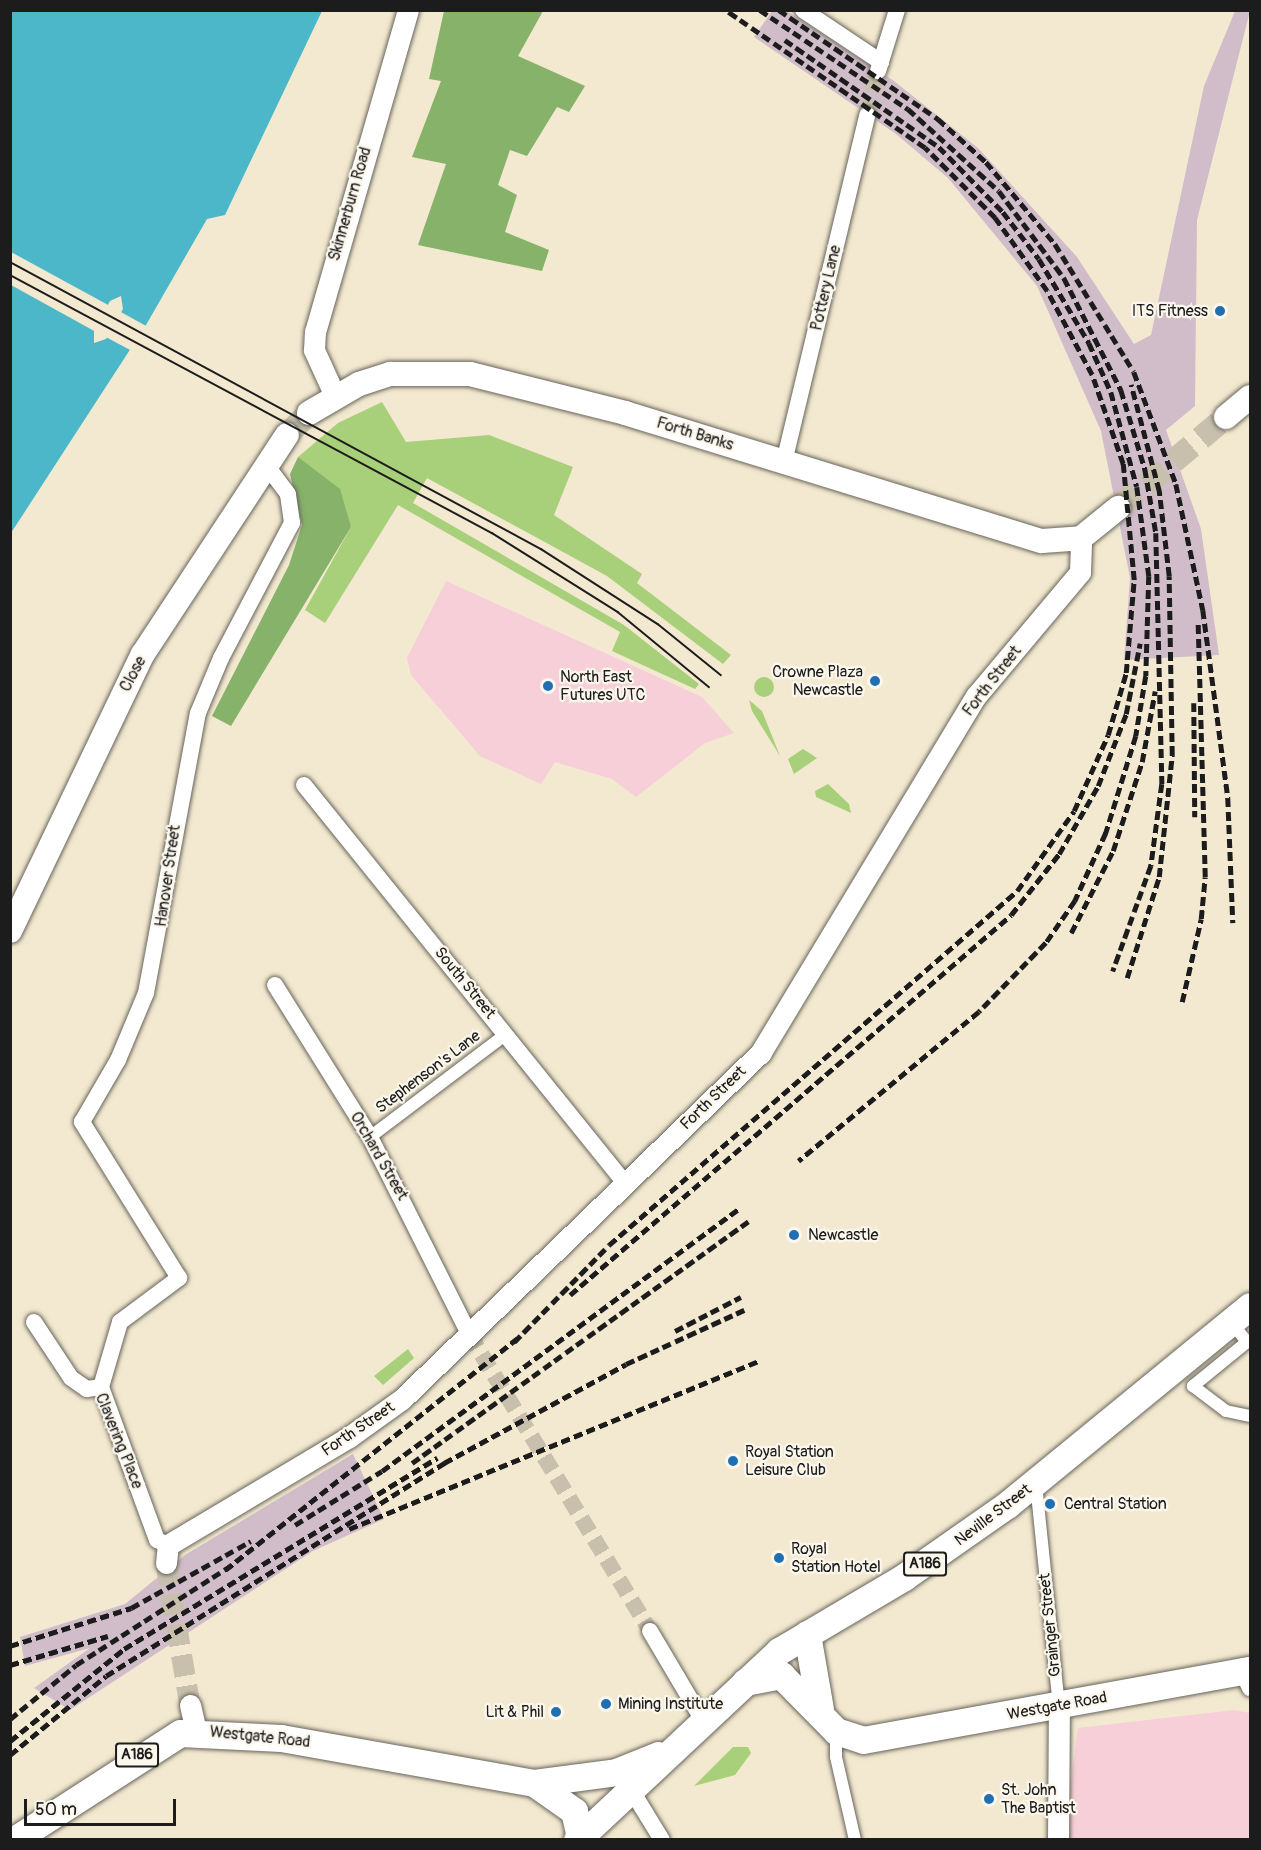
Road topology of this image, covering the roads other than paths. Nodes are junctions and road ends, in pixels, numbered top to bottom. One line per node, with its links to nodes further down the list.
1 (408, 10): 5 (street, Skinnerburn Road)
2 (803, 10): 3 (street)
3 (897, 10)
4 (867, 115): 10 (street, Pottery Lane)
5 (334, 396): 7 (main road, Forth Banks); 10 (main road, Forth Banks)
6 (1251, 397): 8 (main road)
7 (309, 413)
8 (1226, 417)
9 (287, 435): 11 (main road, Close)
10 (784, 462): 13 (main road, Forth Banks)
11 (266, 464): 15 (main road, Close); 23 (street, Hanover Street)
12 (1118, 508): 13 (main road)
13 (1081, 538): 19 (street, Forth Street)
14 (304, 785): 17 (street, South Street)
15 (10, 931)
16 (275, 985): 18 (street, Orchard Street)
17 (506, 1034): 18 (street, Stephenson's Lane); 19 (street, South Street)
18 (370, 1137): 22 (street, Orchard Street)
19 (624, 1182): 22 (street, Forth Street)
20 (1241, 1314): 24 (street); 25 (main road, Neville Street / A186)
21 (34, 1322): 23 (street, Clavering Place)
22 (469, 1334): 26 (street, Forth Street)
23 (101, 1387): 26 (street, Clavering Place)
24 (1251, 1416)
25 (1035, 1483): 28 (main road, Neville Street / A186); 32 (street, Grainger Street)
26 (167, 1554)
27 (650, 1631): 33 (street)
28 (807, 1634): 30 (main road, Neville Street / A186); 34 (main road)
29 (1248, 1676): 32 (main road, Westgate Road / A186)
30 (744, 1683): 33 (main road, Neville Street / A186); 34 (main road, A186)
31 (190, 1705): 35 (street)
32 (1059, 1706): 34 (main road, Westgate Road / A186); 43 (street, Grainger Street)
33 (702, 1719): 36 (main road, Neville Street / A186)
34 (828, 1720): 42 (street)
35 (196, 1731): 37 (main road, Westgate Road / A186); 40 (main road, Westgate Road / A186)
36 (667, 1751): 37 (main road, Westgate Road / A186); 38 (main road)
37 (534, 1783): 39 (main road, Westgate Road / A186)
38 (622, 1799): 39 (main road, A186); 41 (street)
39 (578, 1838)
40 (14, 1839)
41 (662, 1839)
42 (855, 1839)
43 (1058, 1839)

